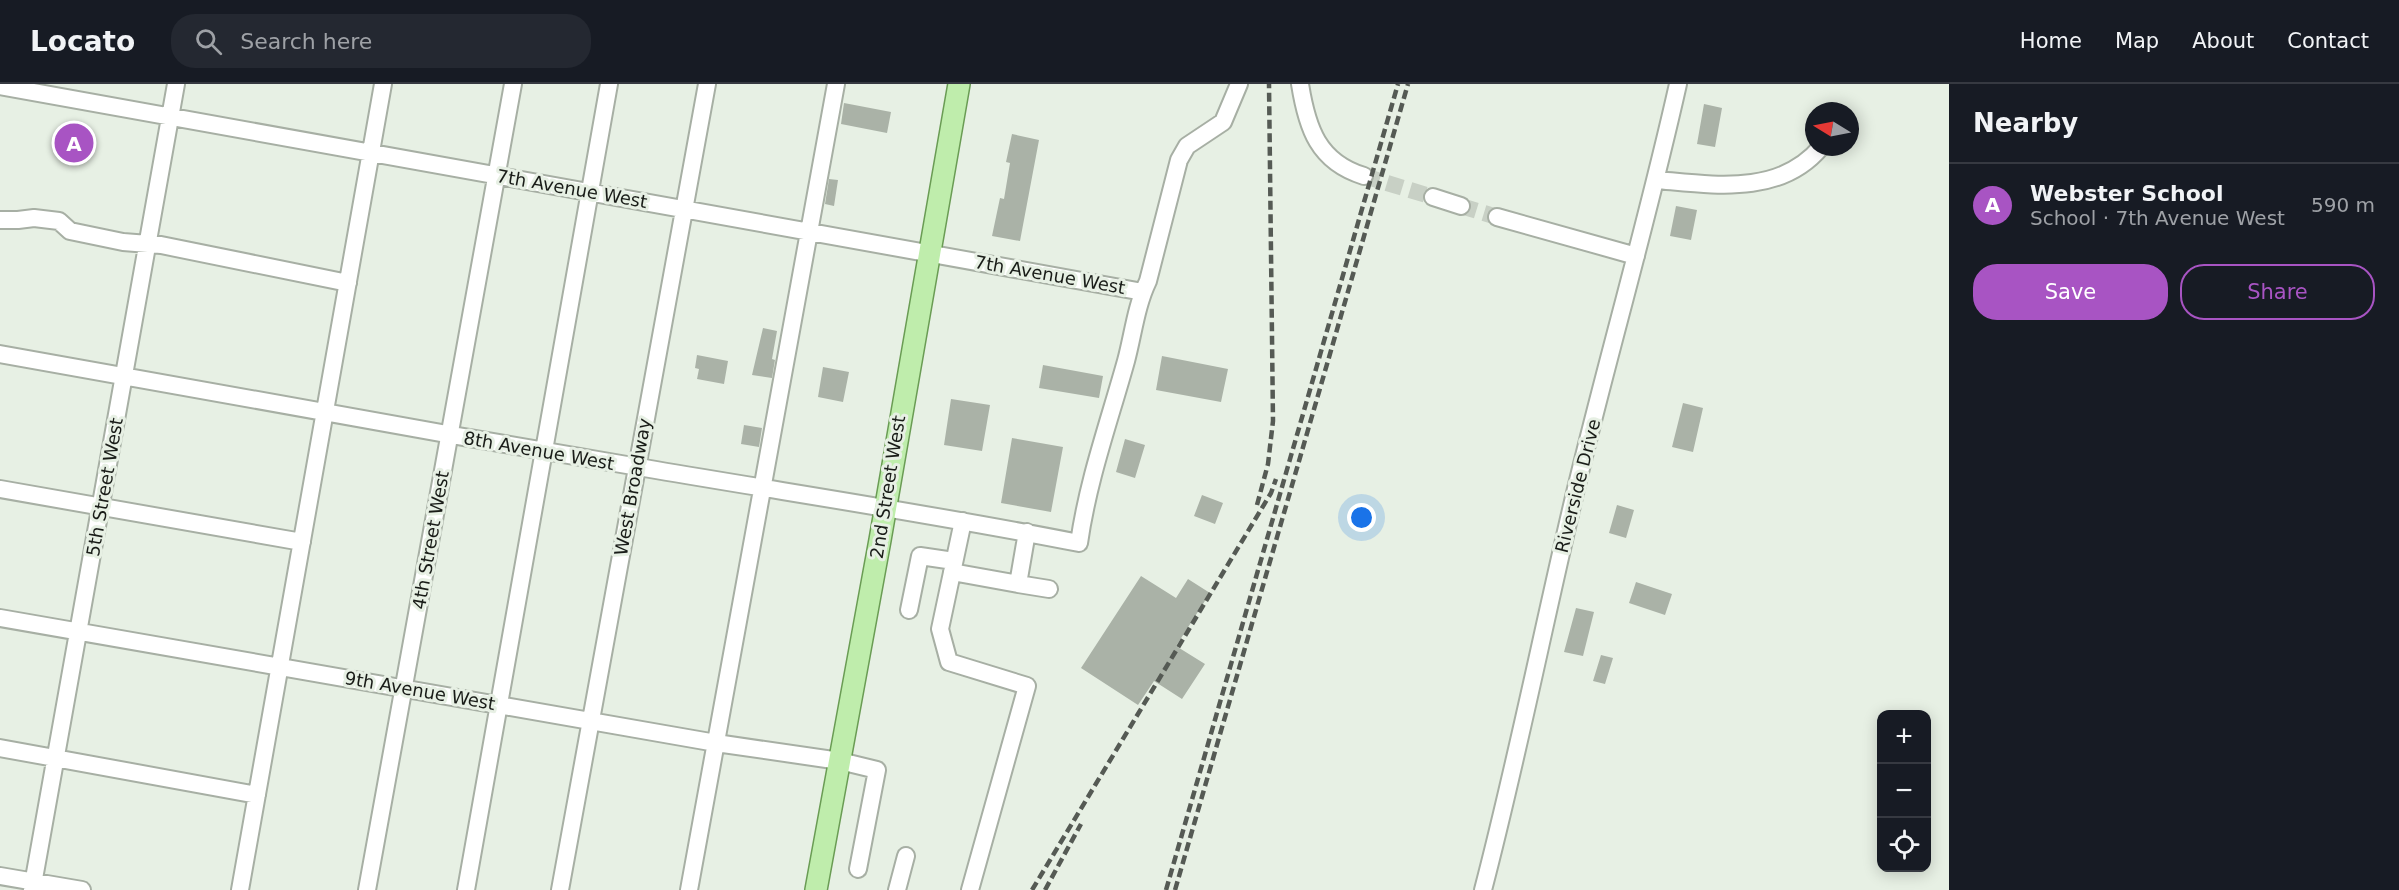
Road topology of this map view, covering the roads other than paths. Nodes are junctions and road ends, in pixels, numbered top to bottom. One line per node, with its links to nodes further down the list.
1 (177, 84): 12 (street, 5th Street West)
2 (383, 84): 13 (street)
3 (513, 84): 15 (street, 4th Street West)
4 (609, 84): 18 (street)
5 (707, 84): 21 (street, West Broadway)
6 (836, 84): 24 (street)
7 (958, 84): 26 (main road, 2nd Street West)
8 (1239, 84): 29 (street)
9 (1300, 84): 16 (street)
10 (1678, 84): 17 (street, Riverside Drive)
11 (0, 86): 12 (street, 7th Avenue West)
12 (171, 117): 13 (street, 7th Avenue West); 25 (street, 5th Street West)
13 (371, 153): 15 (street, 7th Avenue West); 28 (street)
14 (1811, 156): 17 (street)
15 (496, 176): 18 (street, 7th Avenue West); 33 (street, 4th Street West)
16 (1364, 176)
17 (1657, 180): 27 (street, Riverside Drive)
18 (589, 192): 21 (street, 7th Avenue West); 34 (street)
19 (1433, 197): 20 (street)
20 (1461, 206)
21 (684, 209): 24 (street, 7th Avenue West); 35 (street, West Broadway)
22 (1497, 217): 27 (street)
23 (0, 220): 25 (street)
24 (810, 232): 26 (street, 7th Avenue West); 37 (street)
25 (148, 244): 28 (street); 31 (street, 5th Street West)
26 (929, 253): 29 (street, 7th Avenue West); 38 (main road, 2nd Street West)
27 (1636, 256): 71 (street, Riverside Drive)
28 (348, 283): 32 (street)
29 (1143, 292): 41 (street, 8th Avenue West)
30 (0, 354): 31 (street, 8th Avenue West)
31 (124, 377): 32 (street, 8th Avenue West); 39 (street, 5th Street West)
32 (325, 413): 33 (street, 8th Avenue West); 42 (street)
33 (450, 436): 34 (street, 8th Avenue West); 50 (street, 4th Street West)
34 (542, 451): 35 (street, 8th Avenue West); 51 (street)
35 (637, 467): 37 (street, 8th Avenue West); 52 (street, West Broadway)
36 (0, 489): 39 (street)
37 (762, 489): 38 (street, 8th Avenue West); 53 (street)
38 (884, 506): 40 (street, 8th Avenue West); 56 (main road, 2nd Street West)
39 (102, 507): 42 (street); 48 (street, 5th Street West)
40 (963, 521): 41 (street, 8th Avenue West); 43 (street)
41 (1028, 532): 44 (street)
42 (302, 542): 49 (street)
43 (953, 567): 44 (street); 46 (street); 70 (street)
44 (1018, 584): 45 (street)
45 (1049, 589)
46 (909, 610)
47 (0, 618): 48 (street, 9th Avenue West)
48 (79, 632): 49 (street, 9th Avenue West); 55 (street, 5th Street West)
49 (280, 667): 50 (street, 9th Avenue West); 57 (street)
50 (404, 688): 51 (street, 9th Avenue West); 64 (street, 4th Street West)
51 (499, 704): 52 (street, 9th Avenue West); 65 (street)
52 (590, 721): 53 (street, 9th Avenue West); 66 (street, West Broadway)
53 (716, 743): 56 (street, 9th Avenue West); 67 (street)
54 (0, 748): 55 (street)
55 (56, 758): 57 (street); 61 (street, 5th Street West)
56 (840, 761): 59 (street, 9th Avenue West); 68 (main road, 2nd Street West)
57 (257, 795): 63 (street)
58 (906, 856): 69 (street)
59 (858, 869)
60 (0, 876): 61 (street)
61 (33, 886): 62 (street)
62 (82, 890)
63 (240, 890)
64 (367, 890)
65 (466, 890)
66 (560, 890)
67 (689, 890)
68 (816, 890)
69 (897, 890)
70 (970, 890)
71 (1483, 890)

